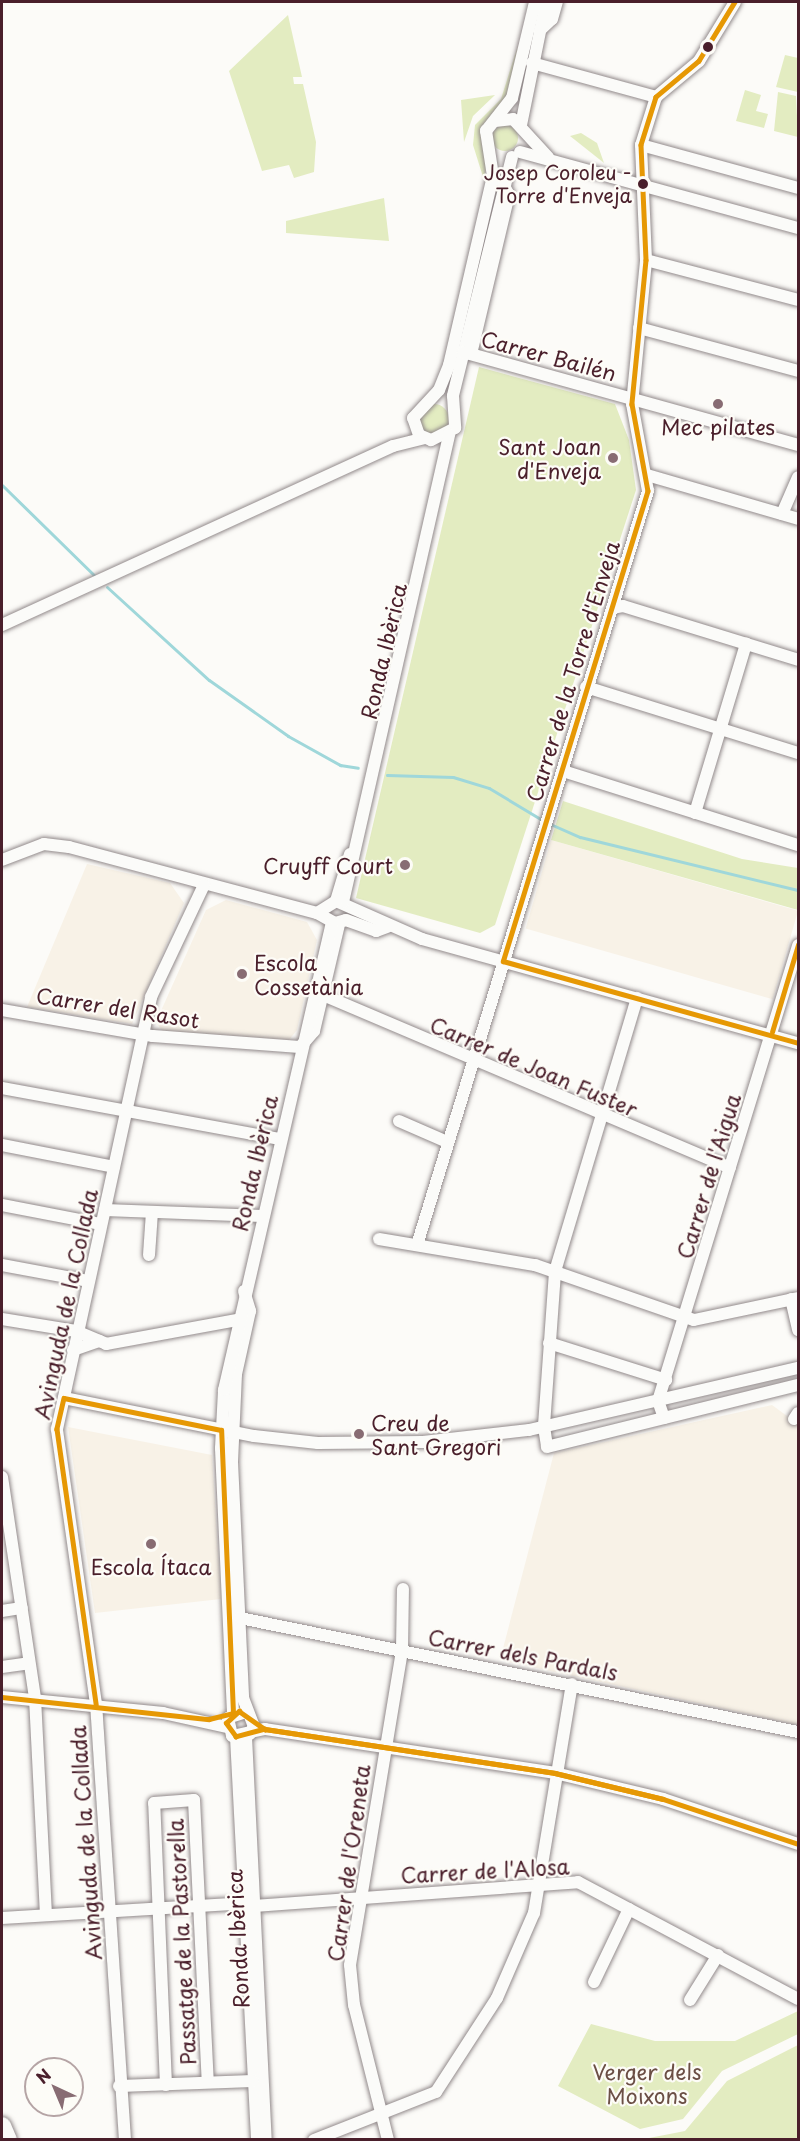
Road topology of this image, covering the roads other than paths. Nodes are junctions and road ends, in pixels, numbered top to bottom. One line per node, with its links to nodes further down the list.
1 (535, 2): 8 (street)
2 (546, 2): 5 (street, Ronda Ibèrica)
3 (557, 2): 5 (street, Ronda Ibèrica)
4 (735, 2): 7 (street)
5 (540, 30): 6 (street, Ronda Ibèrica)
6 (532, 63): 7 (street); 9 (street, Ronda Ibèrica)
7 (656, 97): 10 (street, Carrer de la Torre d'Enveja)
8 (495, 121): 9 (street); 11 (street)
9 (523, 128): 12 (street, Ronda Ibèrica); 13 (street)
10 (641, 145): 14 (street, Carrer de la Torre d'Enveja); 15 (street)
11 (490, 150): 12 (street); 23 (street)
12 (516, 154): 13 (street); 20 (street, Ronda Ibèrica)
13 (549, 157): 14 (street)
14 (641, 186): 16 (street); 17 (street, Carrer de la Torre d'Enveja)
15 (798, 188)
16 (798, 228)
17 (646, 260): 18 (street); 19 (street, Carrer de la Torre d'Enveja)
18 (798, 300)
19 (639, 328): 21 (street); 22 (street, Carrer de la Torre d'Enveja)
20 (467, 353): 22 (street, Carrer Bailén); 25 (street, Ronda Ibèrica)
21 (798, 371)
22 (632, 397): 28 (street, Carrer Bailén); 31 (street, Carrer de la Torre d'Enveja)
23 (430, 399): 24 (street); 25 (street)
24 (413, 418): 27 (street); 29 (street)
25 (456, 420): 26 (street, Ronda Ibèrica)
26 (449, 434): 27 (street); 30 (street, Ronda Ibèrica)
27 (428, 439): 29 (street); 30 (street)
28 (798, 445)
29 (393, 446): 36 (street)
30 (444, 470): 47 (street, Ronda Ibèrica)
31 (647, 475): 33 (street); 35 (street, Carrer de la Torre d'Enveja)
32 (798, 477): 33 (street)
33 (782, 514): 34 (street)
34 (798, 519)
35 (612, 608): 37 (street); 39 (street, Carrer de la Torre d'Enveja)
36 (2, 625)
37 (746, 644): 38 (street); 40 (street)
38 (798, 660)
39 (586, 687): 40 (street); 42 (street, Carrer de la Torre d'Enveja)
40 (719, 729): 41 (street); 43 (street)
41 (798, 753)
42 (563, 771): 43 (street); 49 (street, Carrer de la Torre d'Enveja)
43 (695, 813): 44 (street)
44 (798, 845)
45 (2, 860): 46 (street)
46 (204, 885): 47 (street); 53 (street, Avinguda de la Collada)
47 (335, 913): 49 (street); 50 (street, Ronda Ibèrica); 56 (street, Ronda Ibèrica)
48 (798, 945): 54 (street, Carrer de l'Aigua)
49 (503, 961): 51 (street); 57 (street, Carrer de la Torre d'Enveja)
50 (323, 995): 56 (street, Ronda Ibèrica); 57 (street, Carrer de Joan Fuster)
51 (637, 998): 54 (street); 60 (street)
52 (2, 1010): 53 (street, Carrer del Rasot)
53 (143, 1032): 56 (street, Carrer del Rasot); 59 (street, Avinguda de la Collada)
54 (772, 1032): 55 (street); 66 (street, Carrer de l'Aigua)
55 (798, 1043)
56 (300, 1047): 62 (street, Ronda Ibèrica)
57 (473, 1059): 60 (street, Carrer de Joan Fuster); 63 (street, Carrer de la Torre d'Enveja)
58 (2, 1088): 59 (street)
59 (127, 1109): 62 (street); 65 (street, Avinguda de la Collada)
60 (602, 1115): 66 (street, Carrer de Joan Fuster); 76 (street)
61 (399, 1121): 63 (street)
62 (280, 1139): 70 (street, Ronda Ibèrica)
63 (447, 1142): 73 (street, Carrer de la Torre d'Enveja)
64 (2, 1145): 65 (street)
65 (114, 1167): 68 (street, Avinguda de la Collada)
66 (730, 1168): 80 (street, Carrer de l'Aigua)
67 (2, 1205): 71 (street)
68 (105, 1210): 69 (street); 71 (street, Avinguda de la Collada)
69 (153, 1212): 70 (street); 74 (street)
70 (262, 1216): 78 (street, Ronda Ibèrica)
71 (101, 1224): 77 (street, Avinguda de la Collada)
72 (379, 1239): 73 (street)
73 (417, 1245): 76 (street)
74 (149, 1255)
75 (2, 1265): 77 (street)
76 (555, 1272): 80 (street); 86 (street)
77 (88, 1281): 84 (street, Avinguda de la Collada)
78 (244, 1287): 82 (street, Ronda Ibèrica); 95 (street, Ronda Ibèrica)
79 (795, 1299): 80 (street); 83 (street)
80 (685, 1316): 89 (street, Carrer de l'Aigua)
81 (2, 1318): 84 (street)
82 (237, 1320): 85 (street); 95 (street, Ronda Ibèrica)
83 (798, 1330)
84 (76, 1331): 85 (street); 87 (street, Avinguda de la Collada)
85 (99, 1341): 87 (street)
86 (549, 1343): 89 (street); 94 (street)
87 (73, 1350): 91 (street, Avinguda de la Collada)
88 (798, 1368): 92 (street)
89 (666, 1380): 92 (street, Carrer de l'Aigua)
90 (798, 1385): 93 (street)
91 (64, 1398): 95 (street); 109 (street, Avinguda de la Collada)
92 (658, 1401): 93 (street); 94 (street)
93 (664, 1418): 94 (street)
94 (544, 1427): 95 (street)
95 (226, 1431): 102 (street, Ronda Ibèrica); 110 (street, Ronda Ibèrica)
96 (2, 1477): 97 (street)
97 (3, 1499): 98 (street)
98 (7, 1553): 100 (street)
99 (403, 1589): 103 (street, Carrer de l'Oreneta)
100 (22, 1608): 101 (street); 104 (street)
101 (2, 1611)
102 (240, 1618): 103 (street, Carrer dels Pardals); 111 (street, Ronda Ibèrica)
103 (402, 1650): 106 (street, Carrer dels Pardals); 117 (street, Carrer de l'Oreneta)
104 (29, 1663): 105 (street); 108 (street)
105 (2, 1667)
106 (572, 1684): 115 (street, Carrer dels Pardals); 118 (street)
107 (2, 1697): 108 (street)
108 (35, 1698): 109 (street); 126 (street)
109 (96, 1704): 112 (street); 127 (street, Avinguda de la Collada)
110 (232, 1714): 111 (street); 112 (street); 113 (street, Ronda Ibèrica)
111 (250, 1716): 114 (street); 116 (street, Ronda Ibèrica)
112 (209, 1719): 113 (street)
113 (227, 1727): 116 (street)
114 (265, 1729): 116 (street); 117 (street)
115 (798, 1732)
116 (244, 1736): 122 (street, Ronda Ibèrica)
117 (384, 1747): 118 (street); 121 (street, Carrer de l'Oreneta)
118 (555, 1773): 119 (street); 120 (street)
119 (798, 1844)
120 (536, 1885): 121 (street, Carrer de l'Alosa); 124 (street, Carrer de l'Alosa); 137 (street)
121 (359, 1897): 122 (street, Carrer de l'Alosa); 137 (street, Carrer de l'Oreneta)
122 (249, 1904): 123 (street, Carrer de l'Alosa); 133 (street, Ronda Ibèrica); 142 (street, Ronda Ibèrica)
123 (199, 1908): 125 (street, Carrer de l'Alosa); 125 (street, Passatge de la Pastorella); 134 (street, Passatge de la Pastorella)
124 (629, 1909): 129 (street, Carrer de l'Alosa); 130 (street)
125 (158, 1911): 127 (street, Carrer de l'Alosa); 135 (street)
126 (46, 1913): 127 (street, Carrer de l'Alosa); 128 (street, Carrer de l'Alosa)
127 (109, 1913): 136 (street, Avinguda de la Collada)
128 (2, 1918)
129 (718, 1955): 131 (street, Carrer de l'Alosa); 132 (street)
130 (594, 1982)
131 (798, 1999)
132 (690, 2000)
133 (253, 2081): 134 (street); 141 (street, Ronda Ibèrica)
134 (208, 2082): 135 (street)
135 (166, 2085): 136 (street)
136 (119, 2086): 140 (street, Avinguda de la Collada)
137 (380, 2116): 143 (street); 144 (street, Carrer de l'Oreneta)
138 (2, 2126): 139 (highway)
139 (8, 2139)
140 (125, 2139)
141 (256, 2139)
142 (266, 2139)
143 (314, 2139)
144 (388, 2139)

